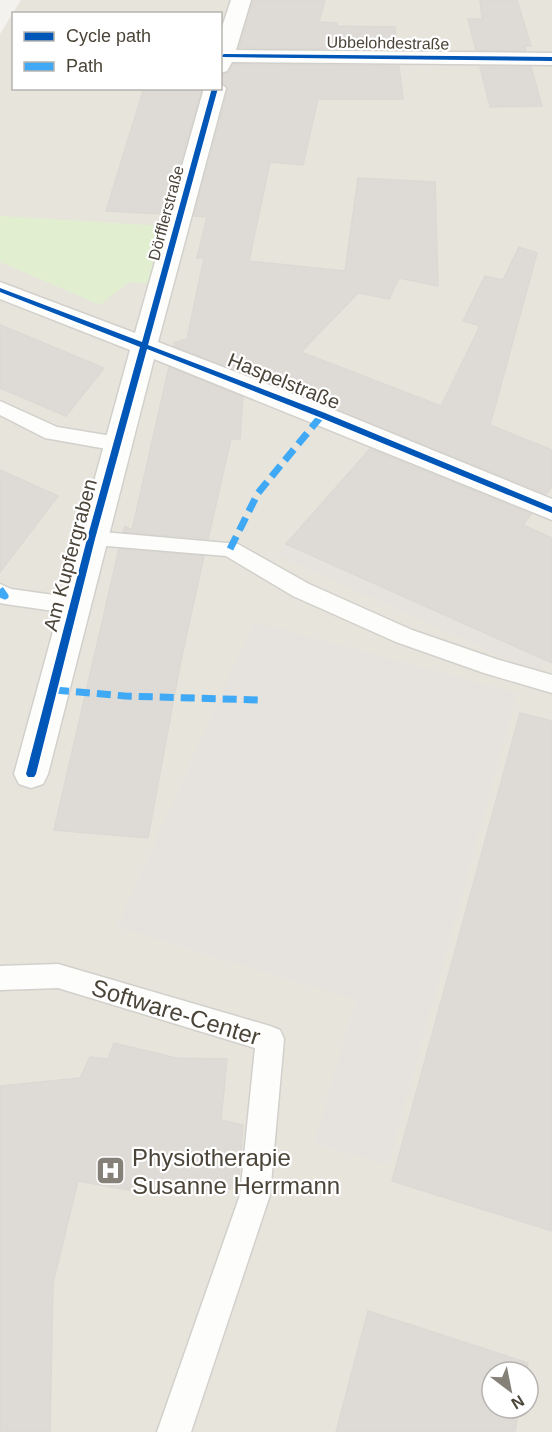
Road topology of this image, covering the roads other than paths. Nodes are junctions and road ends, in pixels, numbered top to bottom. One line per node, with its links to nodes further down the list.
1 (242, 0): 3 (street)
2 (552, 60): 3 (street, Ubbelohdestraße)
3 (222, 61)
4 (214, 90): 6 (street, Dörfflerstraße)
5 (0, 290): 6 (street, Haspelstraße)
6 (145, 345): 8 (street, Am Kupfergraben); 9 (street, Haspelstraße)
7 (2, 397): 8 (lane)
8 (118, 444): 10 (street, Am Kupfergraben)
9 (552, 510)
10 (91, 539): 12 (street, Am Kupfergraben); 13 (lane)
11 (0, 592): 12 (lane)
12 (75, 606): 14 (street, Am Kupfergraben)
13 (552, 684)
14 (31, 774)
15 (0, 978): 16 (lane, Software-Center)
16 (174, 1432)

